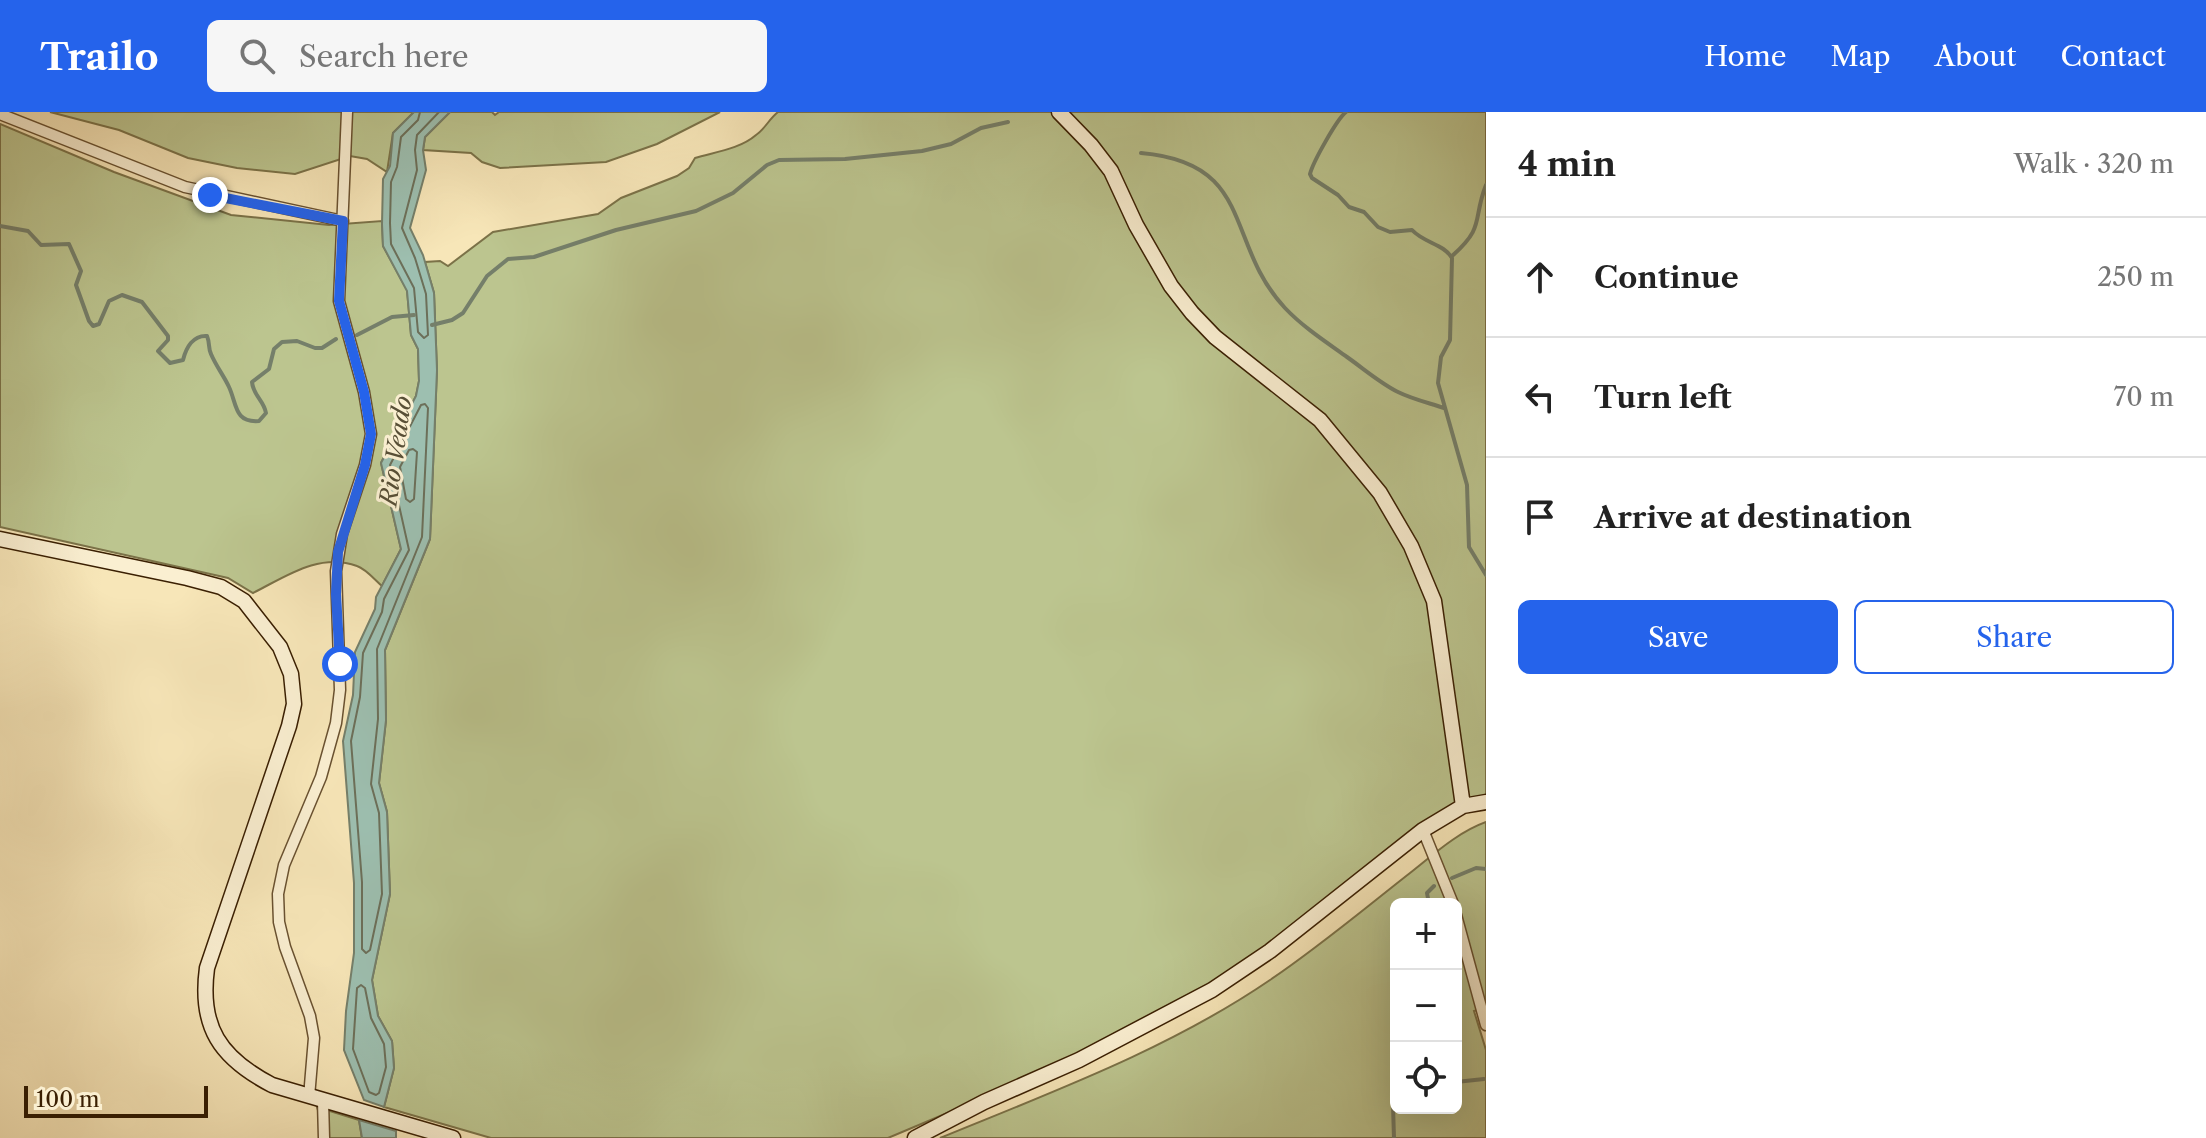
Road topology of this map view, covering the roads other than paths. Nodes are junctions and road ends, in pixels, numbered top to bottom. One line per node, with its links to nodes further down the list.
1 (347, 112): 4 (street)
2 (1059, 112): 7 (main road)
3 (0, 114): 4 (street)
4 (343, 221): 12 (street)
5 (0, 539): 12 (main road)
6 (1486, 802): 7 (main road)
7 (1463, 806): 8 (main road)
8 (1423, 830): 9 (street); 15 (main road)
9 (1451, 898)
10 (1462, 937): 11 (street)
11 (1486, 1025)
12 (316, 1099): 13 (street); 14 (main road)
13 (324, 1138)
14 (453, 1138)
15 (915, 1138)

